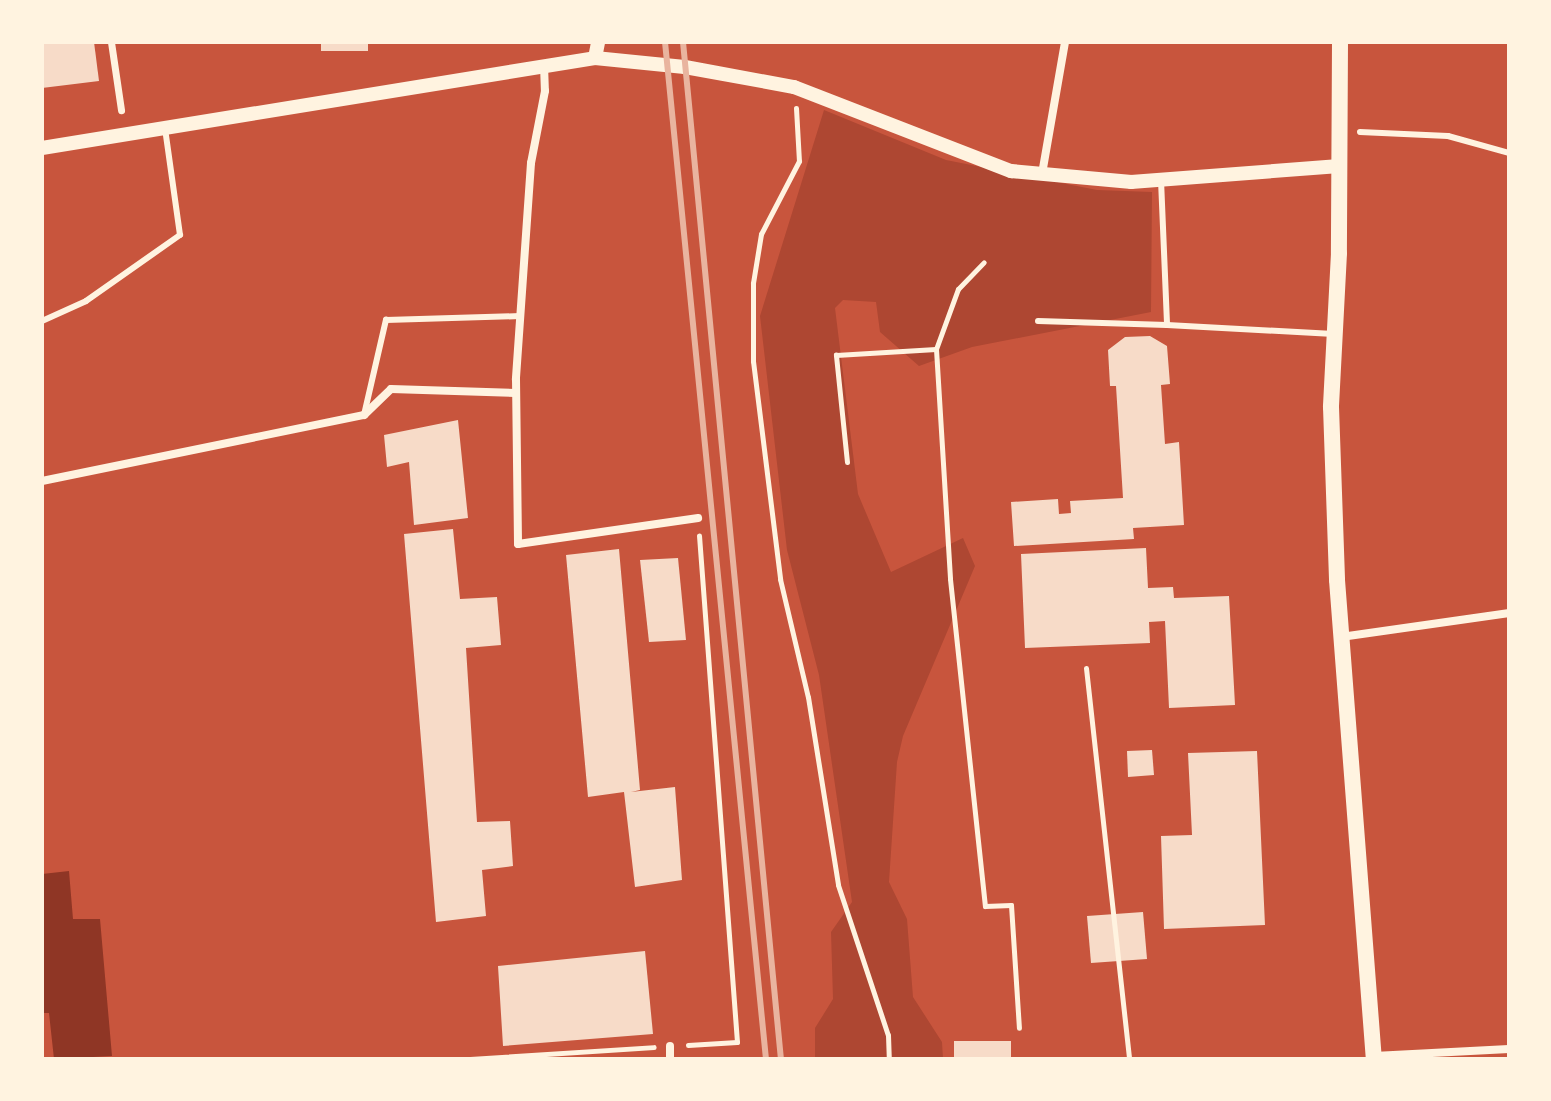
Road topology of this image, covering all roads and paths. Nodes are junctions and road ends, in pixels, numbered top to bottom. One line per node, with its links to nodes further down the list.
1 (111, 42): 8 (street)
2 (598, 42): 5 (street)
3 (1065, 42): 14 (street)
4 (1340, 42): 13 (main road)
5 (595, 58): 6 (street); 7 (street)
6 (544, 64): 9 (street); 17 (street)
7 (794, 87): 14 (street); 37 (path)
8 (121, 110)
9 (165, 128): 11 (street); 18 (lane)
10 (1360, 132): 12 (lane)
11 (42, 148)
12 (1509, 153)
13 (1339, 166): 15 (street); 21 (main road)
14 (1042, 174): 15 (street)
15 (1161, 180): 20 (lane)
16 (984, 262): 22 (path)
17 (520, 316): 23 (street); 24 (lane)
18 (42, 321)
19 (1038, 321): 20 (lane)
20 (1167, 325): 21 (lane)
21 (1335, 335): 29 (main road)
22 (936, 349): 25 (path); 31 (path)
23 (515, 393): 24 (street); 27 (street)
24 (364, 415): 26 (street)
25 (847, 462)
26 (42, 481)
27 (698, 518): 32 (path)
28 (1509, 613): 29 (street)
29 (1341, 637): 34 (main road)
30 (1086, 668): 38 (path)
31 (1019, 1028)
32 (670, 1046): 35 (path); 36 (street)
33 (1509, 1049): 34 (street)
34 (1374, 1058)
35 (470, 1059)
36 (670, 1059)
37 (889, 1059)
38 (1129, 1059)

